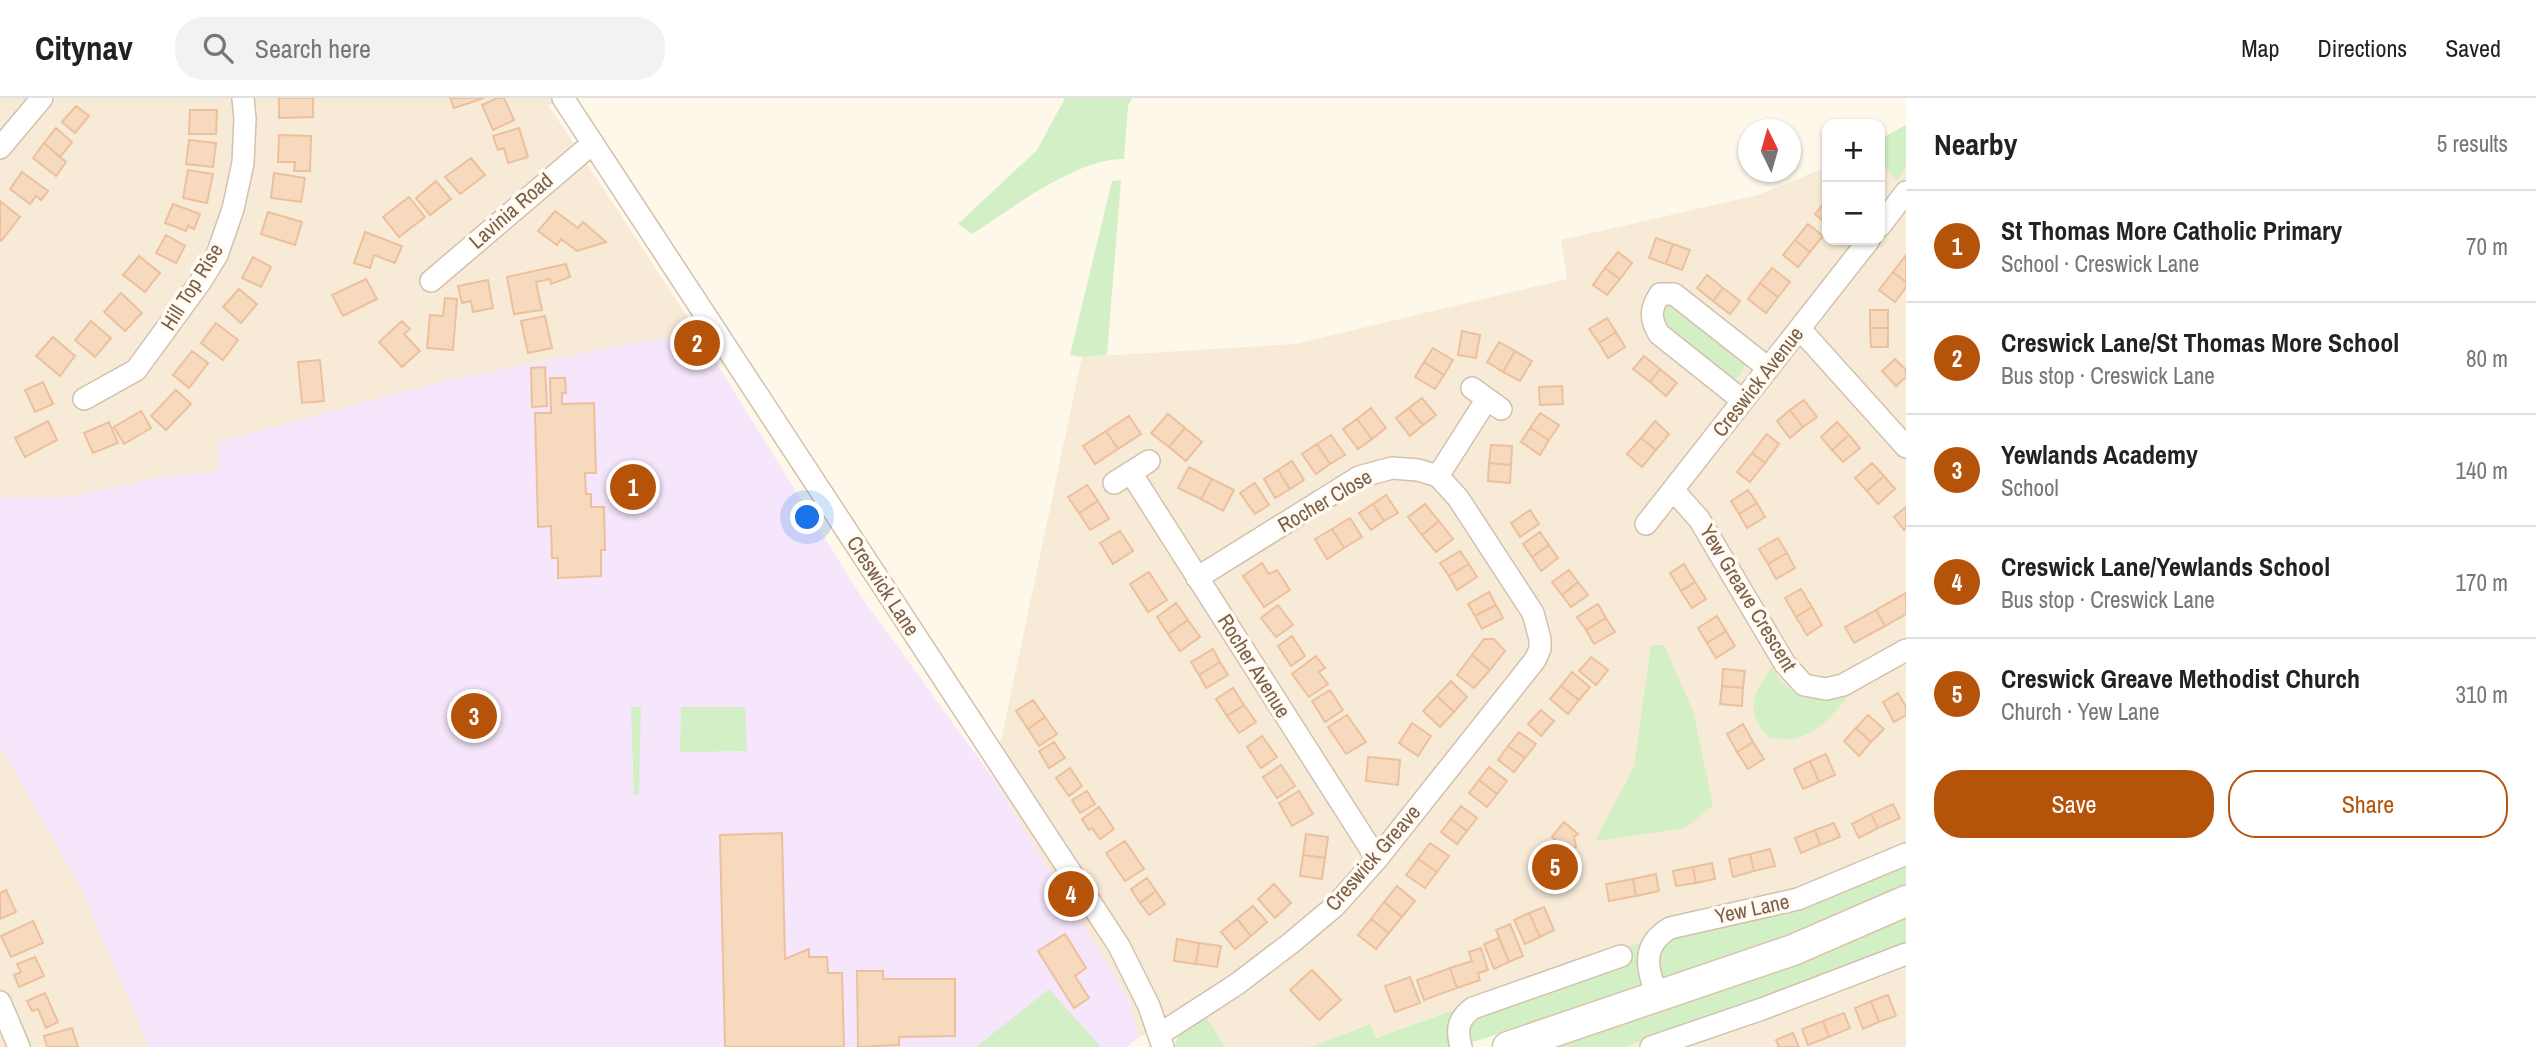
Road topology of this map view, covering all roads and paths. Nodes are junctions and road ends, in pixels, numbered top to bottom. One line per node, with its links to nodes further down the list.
1 (42, 98): 5 (street)
2 (243, 98): 12 (street, Hill Top Rise)
3 (563, 98): 4 (street, Creswick Lane)
4 (593, 143): 9 (street, Lavinia Road); 29 (street, Creswick Lane)
5 (0, 148)
6 (1906, 192): 7 (street)
7 (1885, 219)
8 (1865, 245): 10 (street, Creswick Avenue)
9 (431, 281)
10 (1800, 329): 11 (street, Creswick Avenue); 15 (street)
11 (1768, 368): 14 (street, Creswick Avenue); 14 (street)
12 (84, 399)
13 (1487, 399): 17 (street)
14 (1742, 400): 18 (street, Creswick Avenue)
15 (1906, 447)
16 (1149, 461): 20 (street, Rocher Avenue)
17 (1438, 476): 20 (street, Rocher Close); 23 (street, Creswick Greave)
18 (1673, 490): 19 (street, Creswick Avenue); 21 (street, Yew Greave Crescent)
19 (1646, 524)
20 (1197, 578): 23 (street, Rocher Avenue)
21 (1906, 650)
22 (1906, 854): 27 (street, Yew Lane)
23 (1377, 859): 29 (street, Creswick Greave)
24 (1906, 901): 27 (main road)
25 (1906, 954): 33 (street)
26 (1621, 956): 31 (street)
27 (1658, 998): 32 (main road)
28 (0, 1002): 30 (street)
29 (1161, 1040)
30 (19, 1047)
31 (1461, 1047)
32 (1508, 1047)
33 (1651, 1047)

